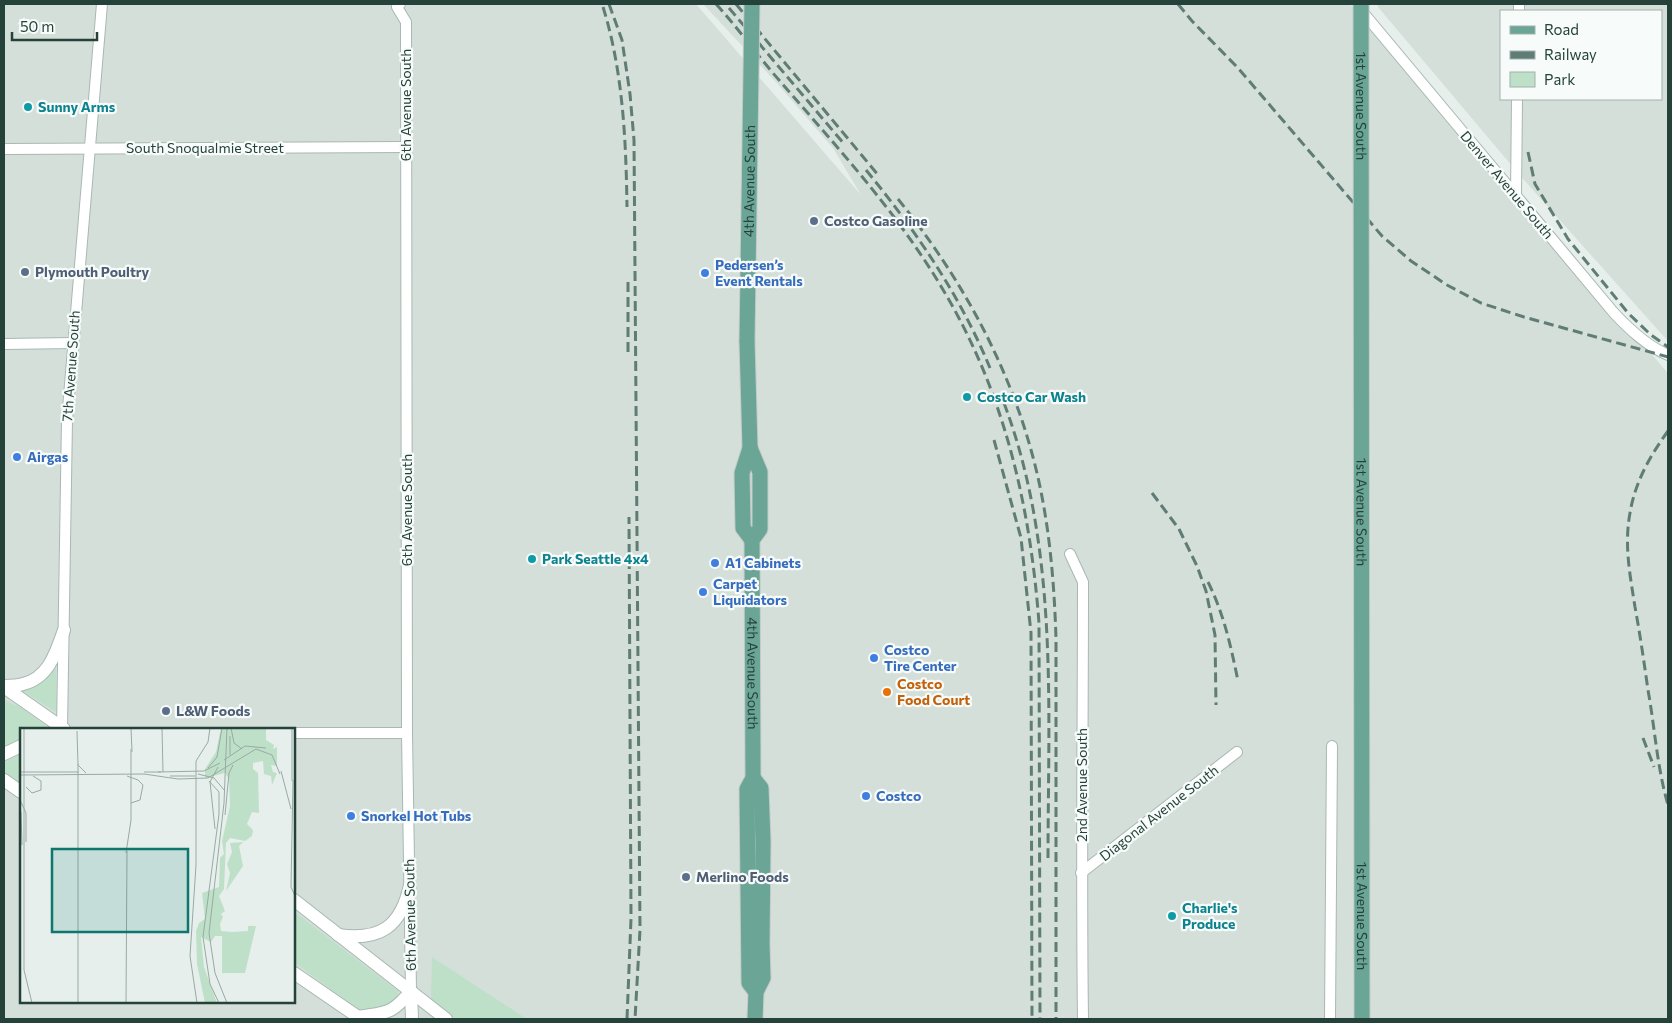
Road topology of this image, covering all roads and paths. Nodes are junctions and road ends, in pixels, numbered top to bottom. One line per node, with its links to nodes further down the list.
1 (102, 4): 9 (street, 7th Avenue South)
2 (752, 4): 25 (main road, 4th Avenue South, bridge)
3 (1356, 4): 10 (street, Denver Avenue South)
4 (1361, 4): 43 (main road, 1st Avenue South, bridge)
5 (395, 5): 7 (street, 6th Avenue South)
6 (1518, 100): 10 (street)
7 (405, 147): 9 (street, South Snoqualmie Street); 20 (street, 6th Avenue South)
8 (4, 149): 9 (street, South Snoqualmie Street)
9 (89, 149): 11 (street, 7th Avenue South)
10 (1516, 194): 13 (street, Denver Avenue South)
11 (73, 343): 12 (street); 15 (street, 7th Avenue South)
12 (4, 344)
13 (1668, 355)
14 (1070, 554): 28 (street, 2nd Avenue South)
15 (64, 630): 16 (street); 18 (street, 7th Avenue South)
16 (4, 687): 17 (street)
17 (61, 728)
18 (62, 728)
19 (295, 733): 20 (street)
20 (407, 733): 30 (street, 6th Avenue South)
21 (20, 746): 24 (street)
22 (1332, 746): 42 (street)
23 (1237, 752): 28 (street, Diagonal Avenue South)
24 (4, 754)
25 (753, 778): 29 (main road, 4th Avenue South); 33 (main road, 4th Avenue South)
26 (4, 780): 27 (street)
27 (20, 791)
28 (1081, 873): 41 (street, 2nd Avenue South)
29 (748, 879): 33 (main road); 36 (main road, 4th Avenue South)
30 (410, 885): 32 (street); 35 (street, 6th Avenue South)
31 (295, 901): 32 (street)
32 (338, 935): 35 (street)
33 (762, 944): 36 (main road, 4th Avenue South)
34 (295, 974): 37 (street)
35 (412, 991): 37 (street); 38 (street, 6th Avenue South); 39 (street)
36 (756, 992): 40 (main road, 4th Avenue South)
37 (359, 1018)
38 (412, 1019)
39 (446, 1019)
40 (755, 1019)
41 (1082, 1019)
42 (1330, 1019)
43 (1362, 1019)

